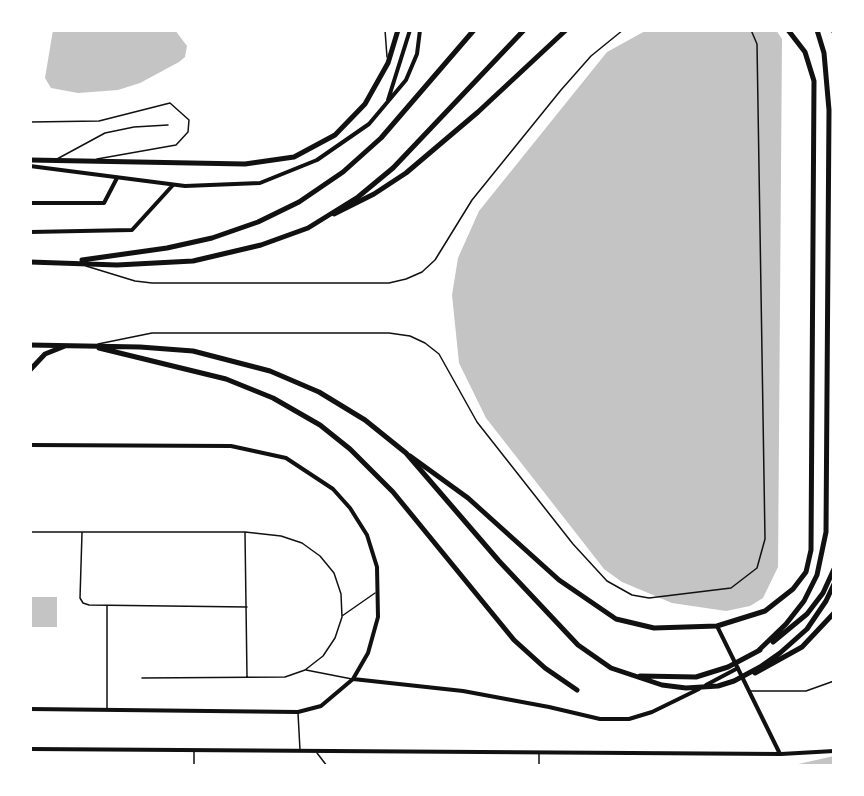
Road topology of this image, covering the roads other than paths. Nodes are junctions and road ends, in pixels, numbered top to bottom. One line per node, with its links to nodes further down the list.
1 (385, 30): 12 (lane)
2 (398, 30): 12 (main road)
3 (410, 30): 13 (street)
4 (420, 30): 13 (street)
5 (474, 30): 26 (main road)
6 (524, 30): 23 (main road)
7 (567, 30): 23 (main road)
8 (623, 30): 26 (lane)
9 (751, 30): 29 (lane)
10 (788, 30): 43 (main road)
11 (817, 30): 44 (main road)
12 (388, 63): 18 (main road)
13 (388, 101): 21 (street)
14 (30, 122): 18 (lane)
15 (168, 125): 17 (lane)
16 (31, 159): 17 (main road)
17 (57, 159): 18 (main road)
18 (93, 160)
19 (30, 166): 20 (street)
20 (117, 178): 21 (street); 22 (street)
21 (173, 185): 24 (street)
22 (30, 203)
23 (333, 214): 26 (main road)
24 (30, 232)
25 (30, 262): 26 (main road)
26 (72, 262)
27 (30, 345): 28 (main road)
28 (67, 345): 29 (main road); 30 (main road)
29 (91, 345): 32 (main road); 53 (main road)
30 (30, 370)
31 (30, 445): 38 (street)
32 (406, 453): 43 (main road); 47 (main road)
33 (30, 532): 34 (lane)
34 (82, 532): 35 (lane); 39 (lane)
35 (245, 532): 40 (lane); 42 (lane)
36 (834, 569): 44 (main road)
37 (834, 584): 51 (main road)
38 (377, 592): 42 (lane); 50 (street)
39 (107, 605): 40 (lane); 56 (lane)
40 (247, 607): 48 (lane)
41 (834, 613): 51 (main road)
42 (342, 616): 46 (lane)
43 (717, 626): 45 (street)
44 (759, 650): 47 (main road)
45 (738, 668): 50 (street); 54 (street)
46 (305, 670): 48 (lane); 50 (lane)
47 (633, 676): 51 (main road)
48 (247, 677): 49 (lane)
49 (142, 678)
50 (353, 679): 57 (street)
51 (734, 681)
52 (834, 681): 54 (lane)
53 (577, 690)
54 (750, 691): 64 (street)
55 (30, 709): 56 (street)
56 (107, 709): 57 (street)
57 (298, 712): 60 (lane)
58 (30, 749): 59 (street)
59 (194, 749): 60 (street); 65 (lane)
60 (300, 750): 61 (street)
61 (315, 750): 63 (street); 66 (lane)
62 (834, 751): 64 (street)
63 (539, 753): 64 (street); 67 (lane)
64 (781, 754)
65 (194, 766)
66 (327, 766)
67 (539, 766)

